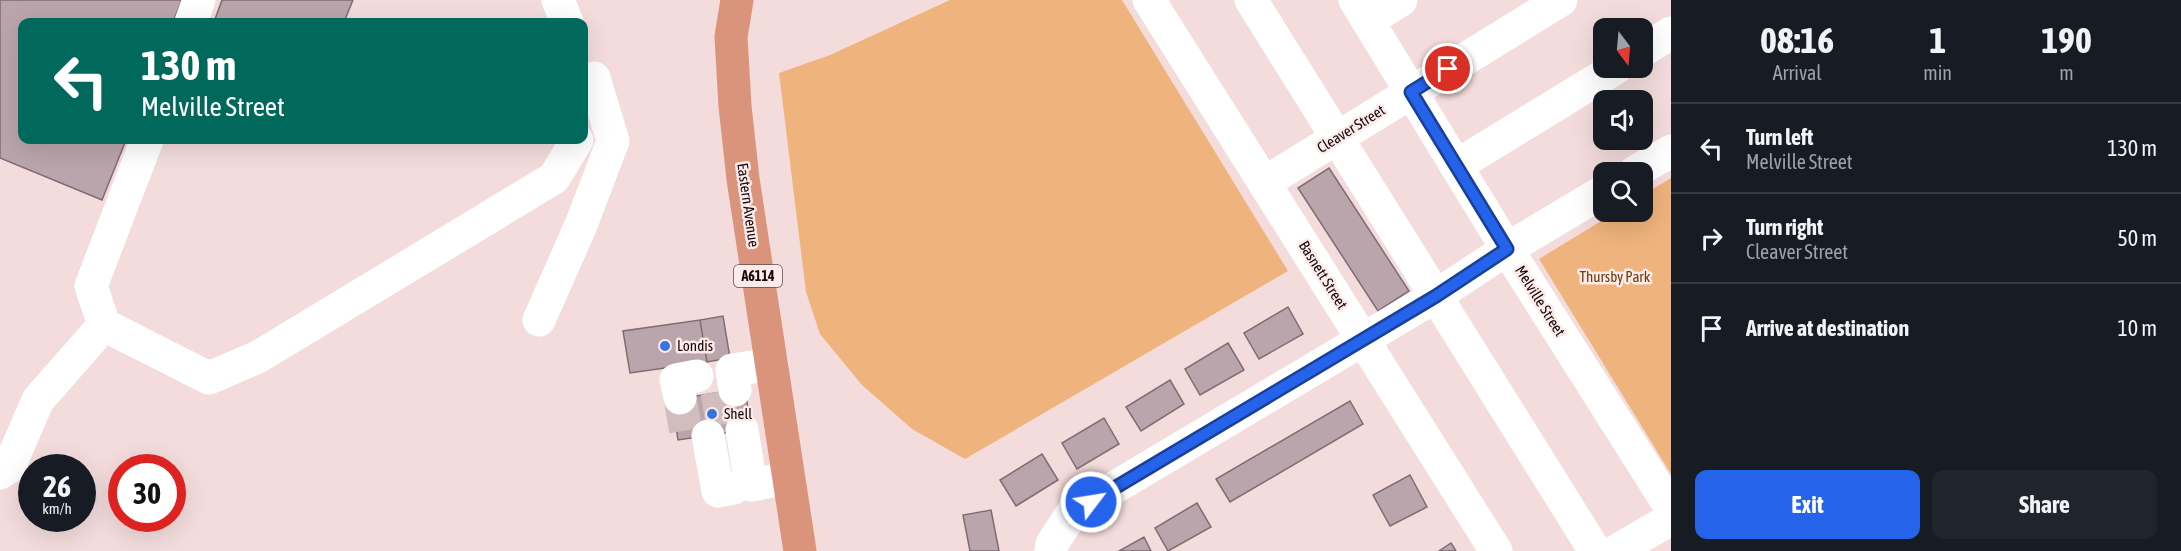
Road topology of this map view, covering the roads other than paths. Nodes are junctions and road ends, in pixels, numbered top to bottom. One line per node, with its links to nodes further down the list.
1 (199, 0): 9 (street)
2 (558, 0): 10 (street)
3 (737, 0): 29 (highway, Eastern Avenue / A6114)
4 (1149, 0): 22 (street, Basnett Street)
5 (1251, 0): 16 (street)
6 (1401, 0): 8 (street)
7 (1561, 0): 15 (street, Cleaver Street)
8 (1362, 10): 15 (street, Melville Street)
9 (192, 18)
10 (565, 18)
11 (1671, 33): 12 (street)
12 (1653, 44)
13 (589, 67): 26 (street)
14 (1600, 78): 21 (street)
15 (1411, 92): 16 (street, Cleaver Street); 21 (street, Melville Street)
16 (1337, 138): 22 (street, Cleaver Street); 25 (street)
17 (145, 144): 27 (street)
18 (575, 144): 27 (street)
19 (1671, 151): 20 (street)
20 (1652, 162)
21 (1456, 166): 24 (street, Melville Street)
22 (1264, 183): 28 (street, Basnett Street)
23 (1593, 198): 24 (street)
24 (1507, 249): 25 (street); 34 (street, Melville Street)
25 (1436, 296): 28 (street); 39 (street)
26 (539, 320)
27 (104, 325): 31 (street)
28 (1363, 340): 37 (street); 38 (street, Basnett Street)
29 (772, 364): 30 (street); 32 (highway, Eastern Avenue / A6114)
30 (711, 385)
31 (0, 473)
32 (789, 478): 33 (street); 36 (highway, Eastern Avenue / A6114)
33 (734, 488): 33 (street)
34 (1671, 508)
35 (1671, 519): 40 (street)
36 (800, 551)
37 (1051, 551)
38 (1496, 551)
39 (1595, 551)
40 (1616, 551)

